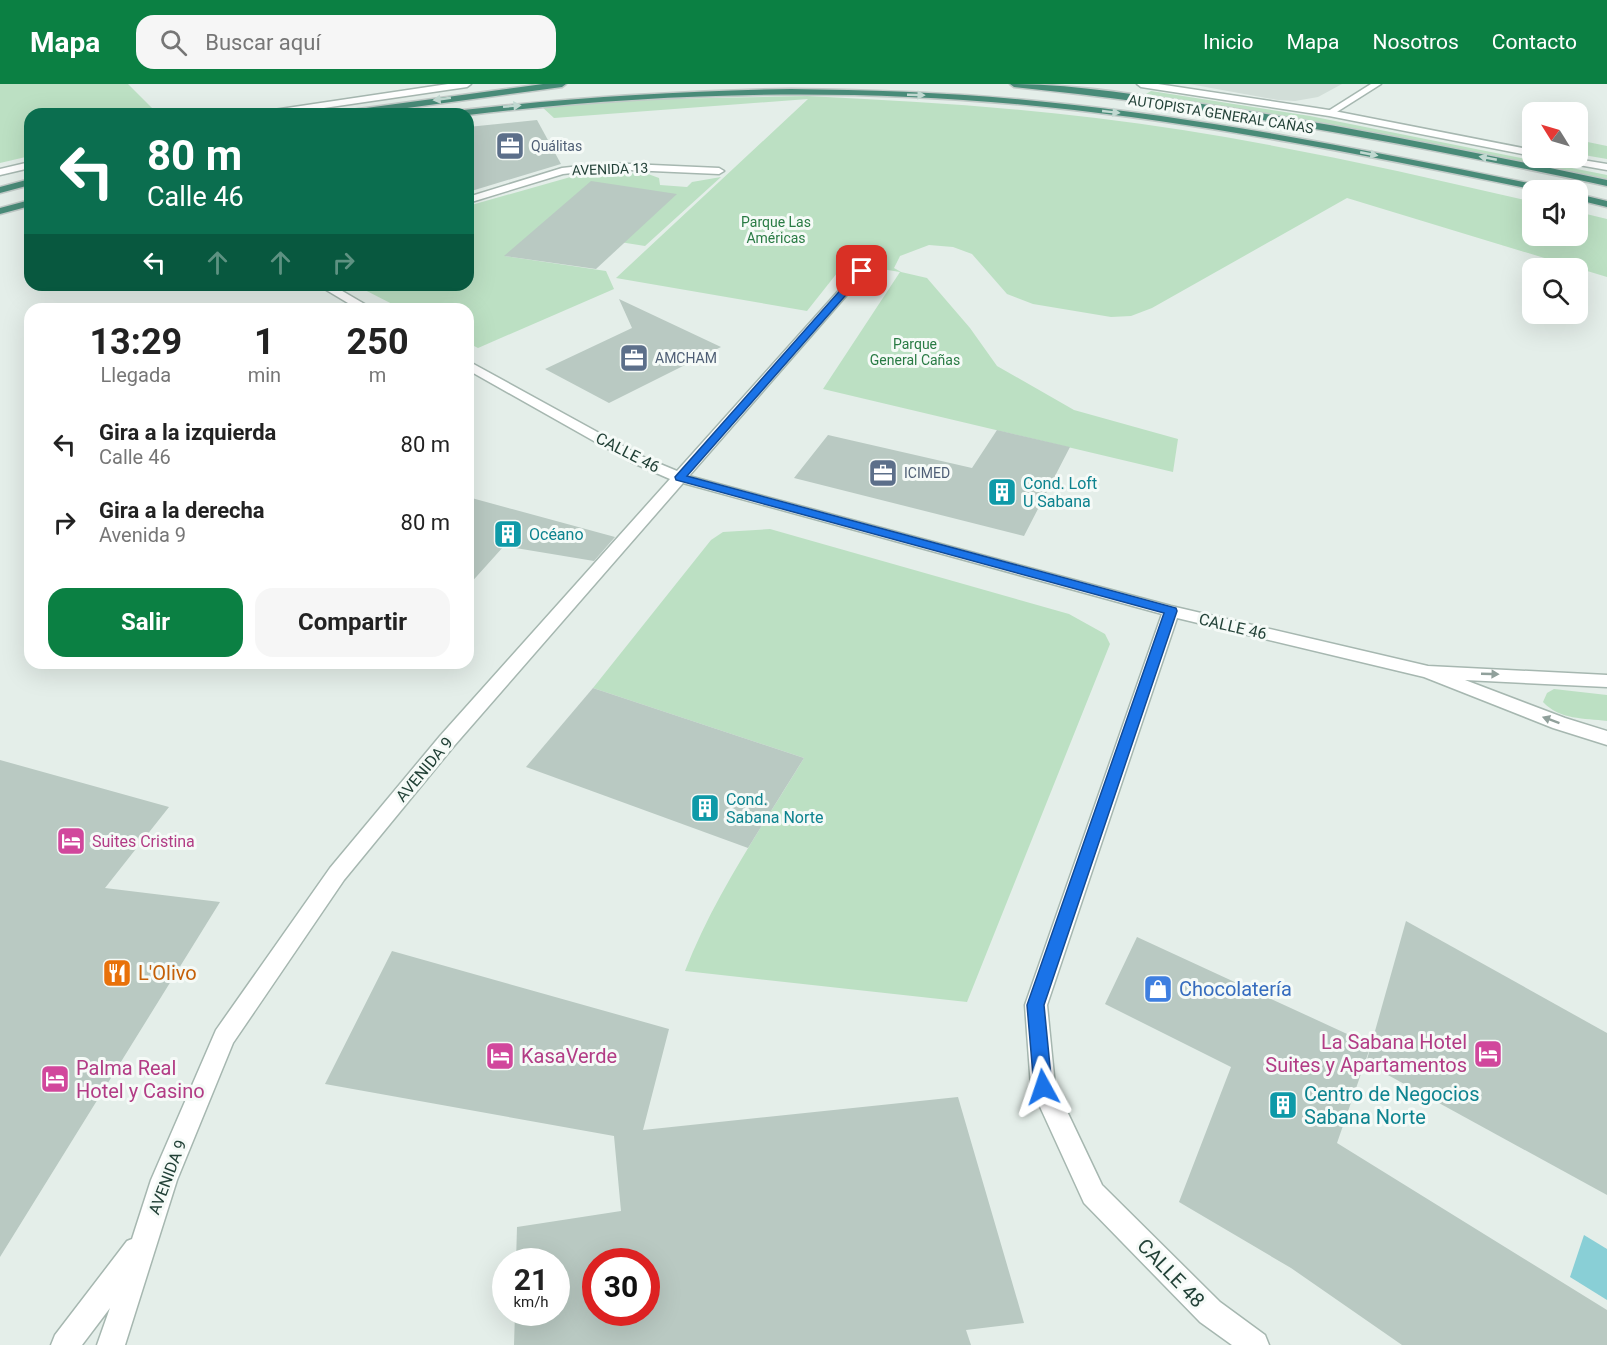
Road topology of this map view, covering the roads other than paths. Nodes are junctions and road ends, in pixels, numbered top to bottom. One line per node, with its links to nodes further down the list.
1 (467, 84): 6 (street)
2 (562, 84): 7 (highway, one-way to 7)
3 (1014, 84): 16 (highway, AUTOPISTA GENERAL CAÑAS, one-way to 3)
4 (1141, 84): 9 (street)
5 (1377, 84): 9 (street)
6 (303, 108)
7 (388, 108)
8 (474, 112): 18 (highway, AUTOPISTA GENERAL CAÑAS, one-way to 18)
9 (1329, 113): 10 (street)
10 (1522, 151)
11 (1588, 164): 13 (street)
12 (24, 166): 15 (street)
13 (1607, 167)
14 (719, 171): 20 (street, AVENIDA 13)
15 (0, 172)
16 (1607, 183)
17 (24, 184): 19 (highway)
18 (1522, 185)
19 (0, 190)
20 (474, 198)
21 (1588, 199): 22 (highway)
22 (1607, 204)
23 (24, 205): 24 (highway)
24 (0, 211)
25 (862, 271): 29 (street, AVENIDA 9)
26 (335, 291): 27 (street)
27 (356, 303)
28 (474, 368): 29 (street, CALLE 46)
29 (680, 477): 30 (street, CALLE 46); 34 (street, AVENIDA 9)
30 (1171, 611): 31 (street, CALLE 46); 37 (street, CALLE 48)
31 (1428, 672): 32 (street, CALLE 46, one-way to 32); 33 (street, CALLE 46, one-way to 31)
32 (1607, 681)
33 (1607, 738)
34 (144, 1238): 35 (street); 36 (street, AVENIDA 9)
35 (65, 1345)
36 (111, 1345)
37 (1255, 1345)

